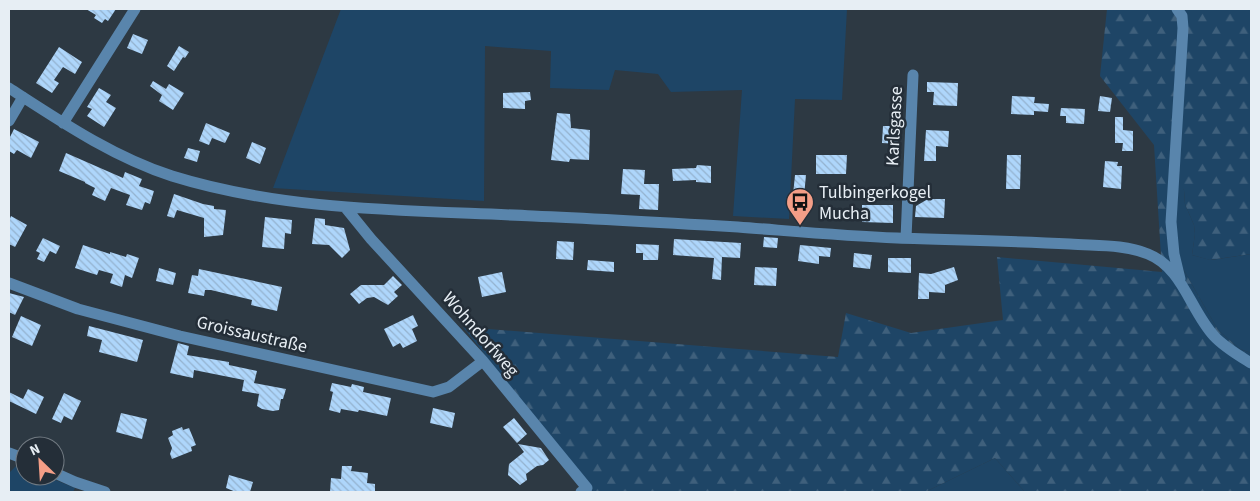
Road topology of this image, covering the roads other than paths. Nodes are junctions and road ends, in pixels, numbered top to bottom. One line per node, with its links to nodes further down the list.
1 (135, 9): 7 (street)
2 (1177, 9): 11 (street)
3 (913, 75): 9 (street, Karlsgasse)
4 (9, 88): 5 (street)
5 (24, 97): 6 (street); 7 (street)
6 (9, 121)
7 (63, 123): 8 (street)
8 (345, 207): 9 (street); 12 (street, Wohndorfweg)
9 (906, 238): 11 (street)
10 (9, 283): 12 (street, Groissaustraße)
11 (1182, 286): 13 (street)
12 (483, 361): 15 (street, Wohndorfweg)
13 (1251, 363)
14 (65, 477): 16 (street)
15 (587, 491)
16 (105, 492)

